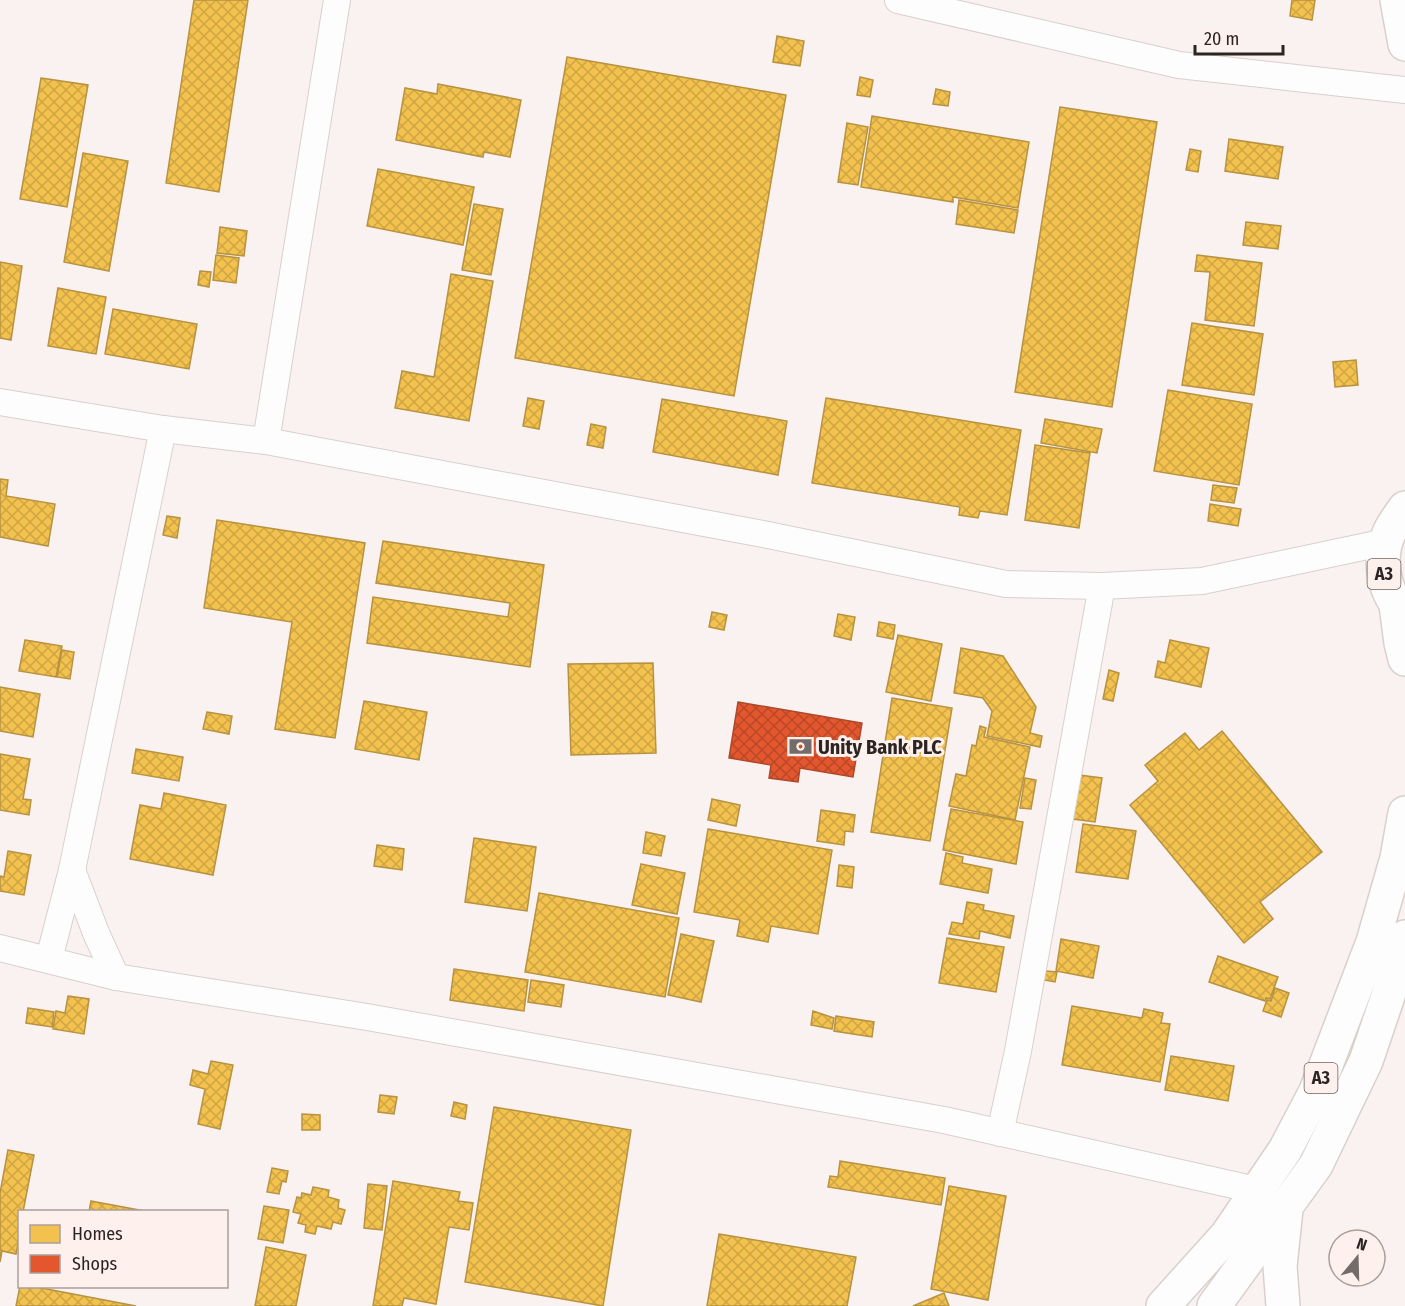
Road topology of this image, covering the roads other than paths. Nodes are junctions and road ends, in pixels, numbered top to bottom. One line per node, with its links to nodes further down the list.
1 (337, 0): 8 (street)
2 (898, 0): 5 (street)
3 (1397, 0): 4 (highway)
4 (1405, 44)
5 (1405, 90)
6 (0, 402): 7 (street)
7 (163, 429): 8 (street); 15 (street)
8 (266, 441): 11 (street)
9 (1405, 508): 10 (highway, A3)
10 (1386, 542): 11 (street); 12 (highway, A3)
11 (1102, 586): 20 (street)
12 (1400, 609): 13 (highway, A3)
13 (1405, 659)
14 (1405, 813): 21 (highway, A3)
15 (72, 870): 18 (street); 19 (street)
16 (1405, 937): 22 (highway, A3)
17 (0, 948): 18 (street)
18 (49, 959): 19 (street)
19 (116, 977): 20 (street)
20 (1000, 1133): 21 (street)
21 (1256, 1190): 24 (highway, A3)
22 (1287, 1206): 23 (highway, A3); 25 (highway)
23 (1225, 1302)
24 (1163, 1306)
25 (1283, 1306)

